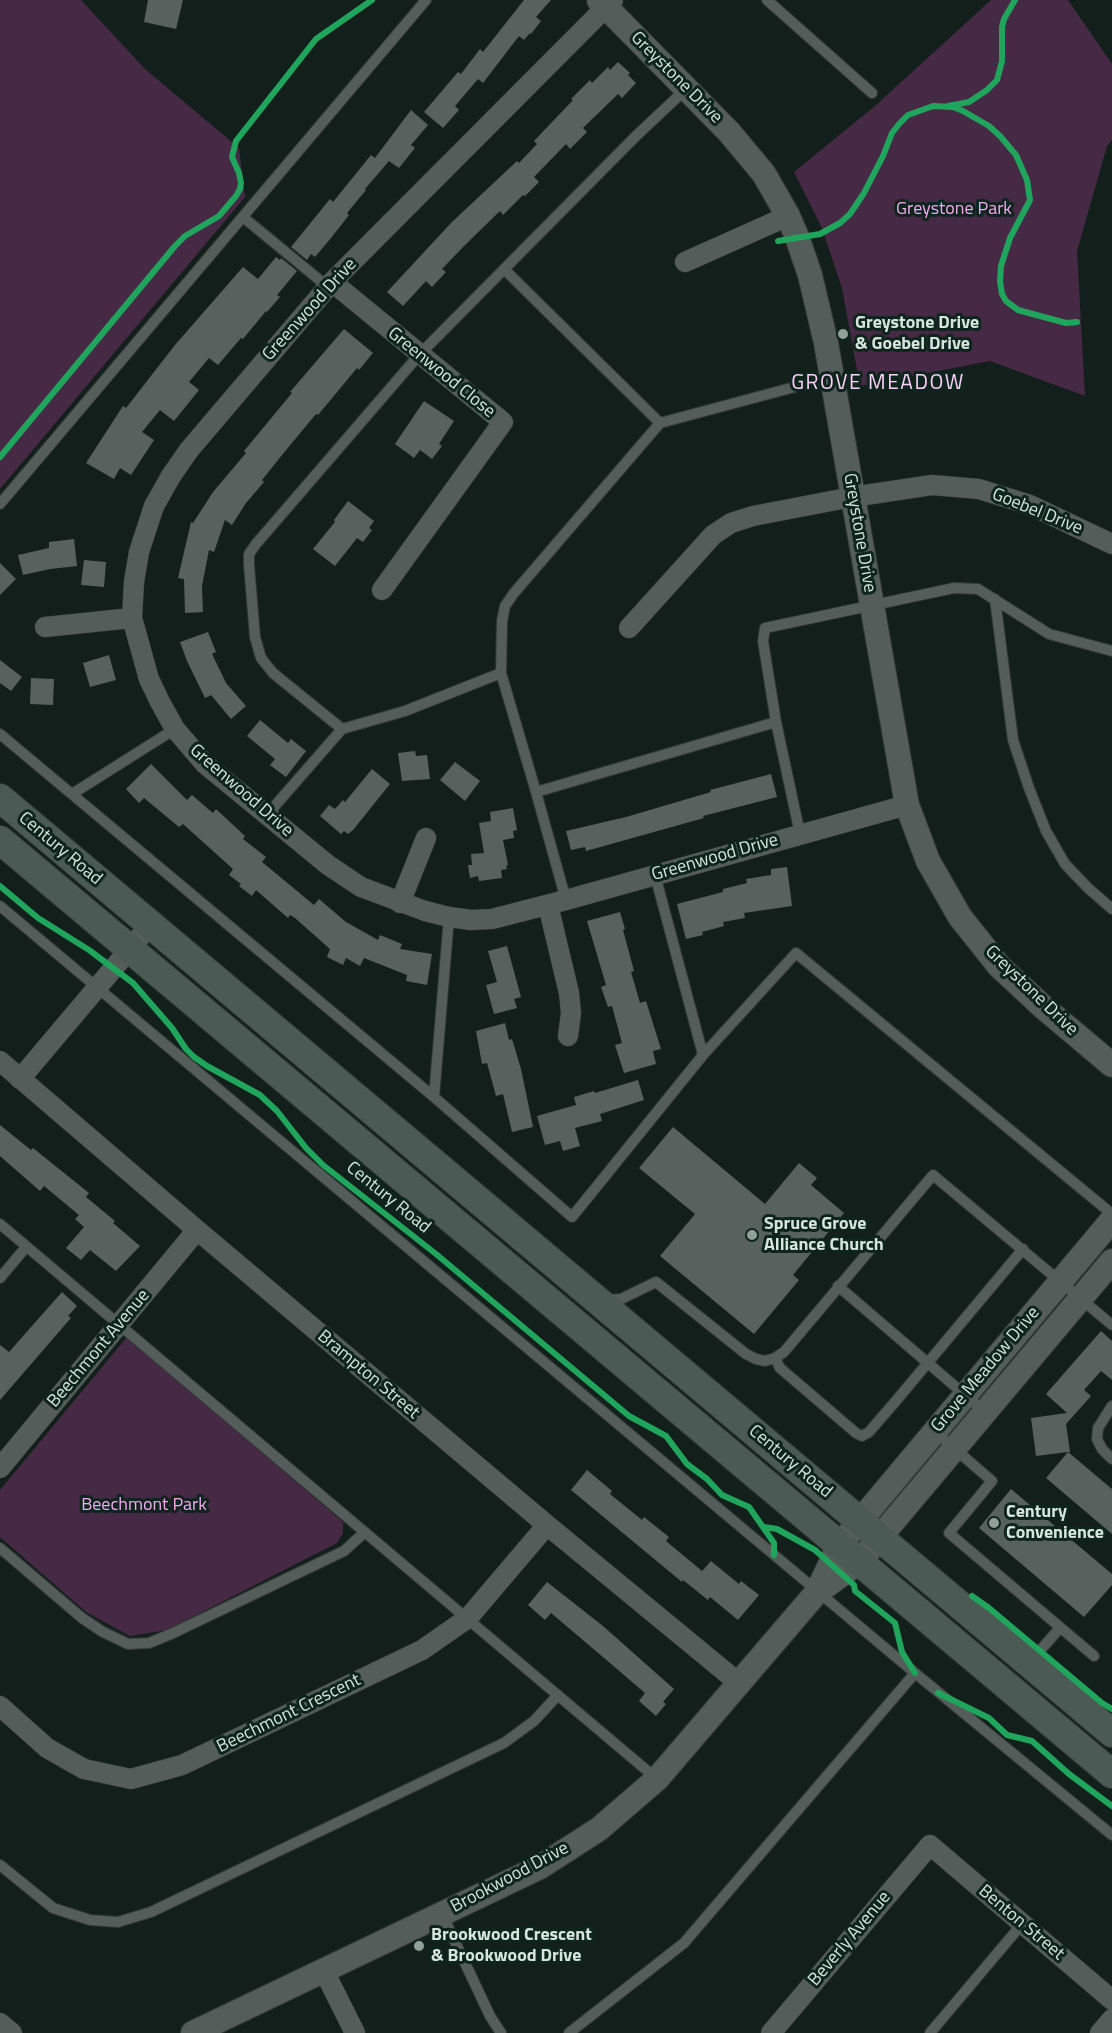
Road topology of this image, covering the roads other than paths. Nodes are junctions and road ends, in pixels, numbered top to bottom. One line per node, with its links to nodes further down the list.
1 (426, 0): 7 (lane)
2 (766, 0): 5 (lane)
3 (606, 2): 4 (street, Greystone Drive); 10 (street, Greenwood Drive)
4 (687, 88): 6 (street, Greystone Drive); 9 (lane)
5 (873, 93)
6 (788, 216): 8 (street); 12 (street, Greystone Drive)
7 (243, 217): 10 (lane); 15 (lane)
8 (685, 262)
9 (504, 269): 11 (lane); 13 (lane)
10 (330, 285): 11 (street, Greenwood Close); 20 (street, Greenwood Drive)
11 (419, 355): 17 (street, Greenwood Close); 27 (lane)
12 (832, 377): 13 (lane); 14 (street, Greystone Drive)
13 (660, 423): 24 (lane)
14 (852, 497): 16 (street, Goebel Drive); 19 (street, Greystone Drive); 22 (street, Goebel Drive)
15 (0, 504)
16 (1112, 544)
17 (382, 590)
18 (995, 599): 19 (lane); 23 (lane); 41 (lane)
19 (872, 606): 25 (lane); 32 (street, Greystone Drive)
20 (132, 618): 21 (street); 26 (street, Greenwood Drive)
21 (45, 627)
22 (629, 628)
23 (1112, 651)
24 (501, 673): 27 (lane); 29 (lane)
25 (776, 722): 29 (lane); 34 (lane)
26 (175, 729): 30 (lane); 33 (street, Greenwood Drive)
27 (342, 729): 33 (lane)
28 (0, 734): 30 (lane)
29 (536, 792): 39 (lane)
30 (72, 794): 51 (lane)
31 (0, 798): 43 (main road, Century Road)
32 (907, 805): 34 (street, Greenwood Drive); 49 (street, Greystone Drive)
33 (266, 816): 38 (street, Greenwood Drive)
34 (800, 834): 37 (street, Greenwood Drive)
35 (426, 838): 38 (street)
36 (0, 840): 44 (main road, Century Road)
37 (655, 875): 39 (street, Greenwood Drive); 47 (lane)
38 (400, 903): 42 (street, Greenwood Drive)
39 (557, 903): 42 (street, Greenwood Drive); 46 (street)
40 (0, 906): 45 (lane)
41 (1112, 909)
42 (449, 917): 51 (lane)
43 (150, 925): 44 (street); 62 (main road, Century Road)
44 (130, 949): 45 (street); 79 (main road, Century Road)
45 (97, 988): 50 (street); 80 (lane)
46 (568, 1036)
47 (703, 1055): 51 (lane); 52 (lane)
48 (0, 1061): 50 (street, Brampton Street)
49 (1112, 1065)
50 (21, 1079): 55 (street, Brampton Street)
51 (435, 1097)
52 (1112, 1214)
53 (1112, 1220): 60 (street, Grove Meadow Drive)
54 (0, 1224): 56 (lane)
55 (197, 1230): 65 (street, Beechmont Avenue); 75 (street, Brampton Street)
56 (26, 1247): 59 (lane); 65 (lane)
57 (1023, 1249): 60 (lane); 61 (lane); 67 (lane)
58 (1112, 1261): 63 (street, Grove Meadow Drive)
59 (0, 1278)
60 (1061, 1280): 63 (lane); 68 (street, Grove Meadow Drive)
61 (838, 1286): 66 (lane); 67 (lane)
62 (593, 1297): 66 (lane); 76 (main road, Century Road)
63 (1081, 1298): 64 (lane); 70 (street, Grove Meadow Drive)
64 (1112, 1324)
65 (118, 1326): 74 (street, Beechmont Avenue); 77 (lane)
66 (775, 1358): 67 (lane)
67 (928, 1364): 68 (lane)
68 (965, 1395): 70 (lane); 71 (street, Grove Meadow Drive)
69 (1112, 1406): 73 (lane)
70 (985, 1413): 72 (street, Grove Meadow Drive)
71 (934, 1431): 72 (lane); 76 (street, Grove Meadow Drive)
72 (954, 1449): 76 (street, Grove Meadow Drive); 82 (lane)
73 (1112, 1459)
74 (0, 1468)
75 (547, 1525): 81 (street, Beechmont Crescent); 86 (street, Brampton Street)
76 (870, 1529): 79 (street, Brookwood Drive); 84 (main road, Century Road)
77 (365, 1532): 78 (lane); 81 (lane)
78 (0, 1548)
79 (849, 1554): 80 (street, Brookwood Drive); 90 (main road, Century Road)
80 (817, 1592): 85 (lane); 86 (street, Brookwood Drive)
81 (468, 1618): 87 (lane); 88 (street, Beechmont Crescent)
82 (1060, 1628): 83 (lane); 84 (lane)
83 (1094, 1656)
84 (1029, 1663): 89 (main road, Century Road)
85 (915, 1674): 92 (lane); 105 (lane)
86 (740, 1684): 91 (street, Brookwood Drive)
87 (558, 1695): 91 (lane); 94 (lane)
88 (0, 1706)
89 (1112, 1733)
90 (1112, 1774)
91 (657, 1779): 95 (street, Brookwood Drive)
92 (1112, 1835)
93 (930, 1845): 96 (street, Benton Street); 106 (street, Beverly Avenue)
94 (0, 1865)
95 (442, 1914): 97 (street, Brookwood Drive); 104 (lane)
96 (1022, 1924): 98 (street, Benton Street); 107 (lane)
97 (324, 1971): 102 (street, Brookwood Drive); 103 (street)
98 (1112, 2000)
99 (1112, 2019): 108 (street)
100 (0, 2023): 101 (street)
101 (12, 2033)
102 (194, 2033)
103 (355, 2033)
104 (501, 2033)
105 (569, 2033)
106 (771, 2033)
107 (930, 2033)
108 (1100, 2033)

